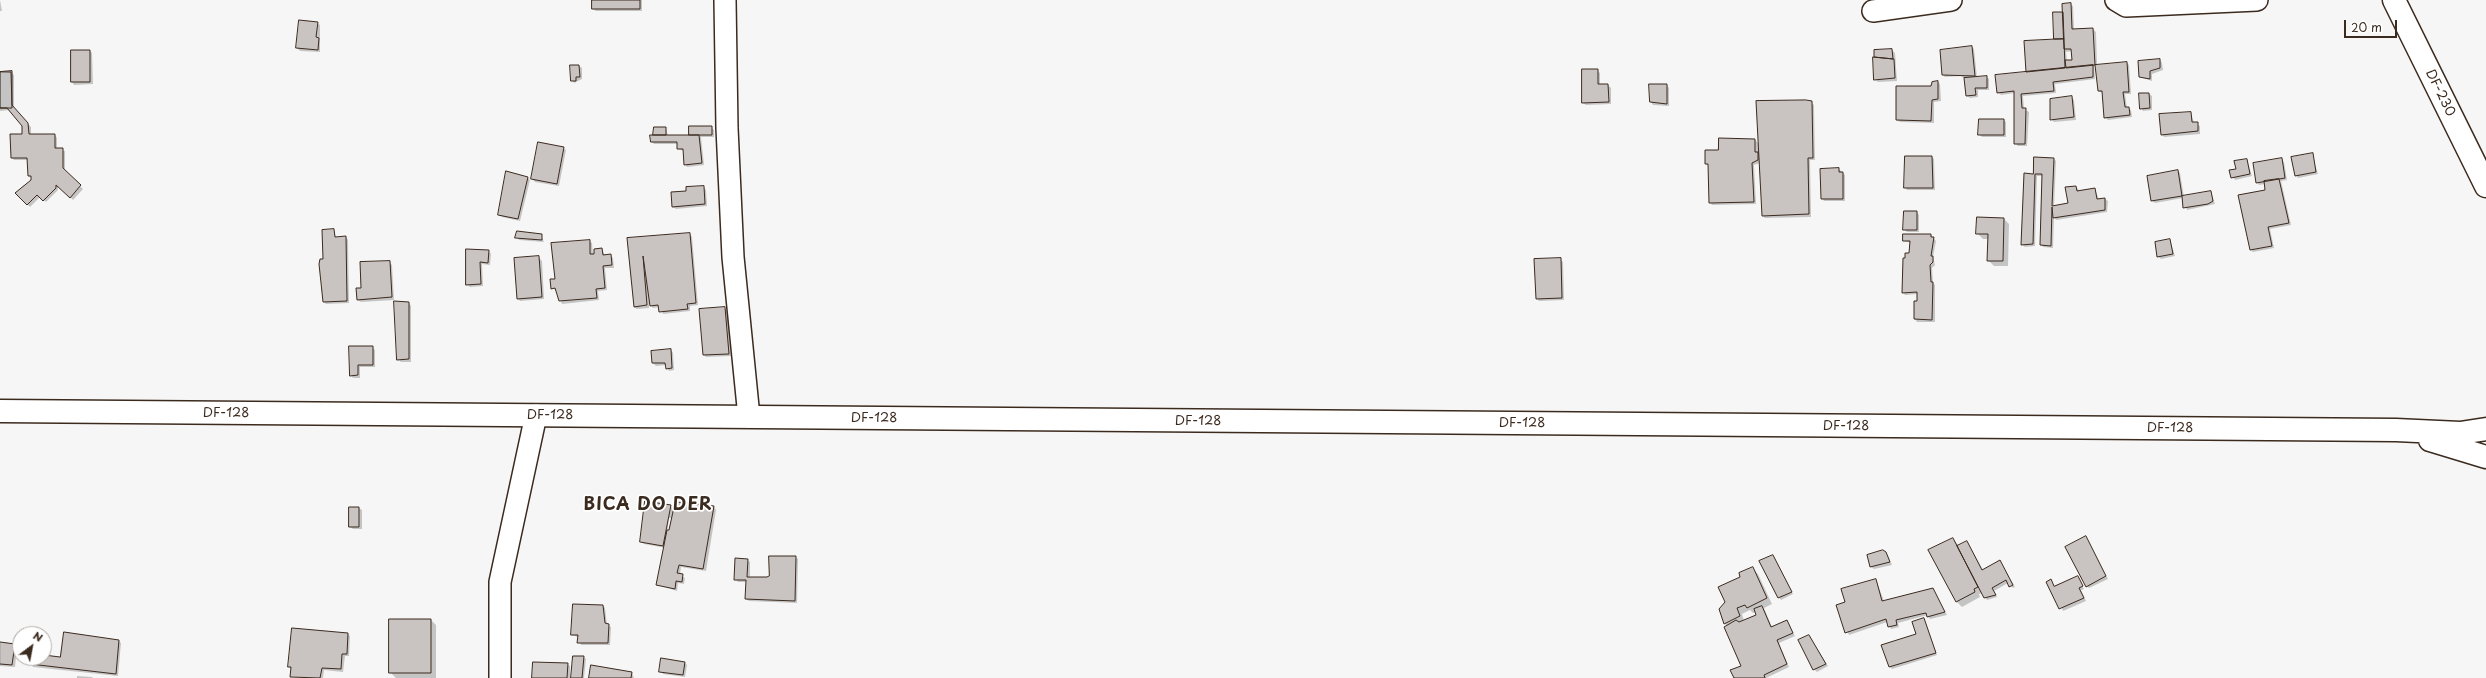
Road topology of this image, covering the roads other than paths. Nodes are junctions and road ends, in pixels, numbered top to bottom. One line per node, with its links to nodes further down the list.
1 (726, 0): 10 (street)
2 (1951, 0): 6 (street)
3 (2116, 0): 4 (street)
4 (2257, 0)
5 (2394, 0): 7 (street, DF-230 / DF-230)
6 (1873, 11)
7 (2486, 186)
8 (0, 411): 9 (street, DF-128 / DF-128)
9 (536, 415): 10 (street, DF-128 / DF-128); 14 (street)
10 (749, 417): 12 (street, DF-128 / DF-128)
11 (2486, 428): 12 (street, DF-128 / DF-128)
12 (2396, 430): 13 (street, DF-128 / DF-128)
13 (2486, 457)
14 (500, 678)

